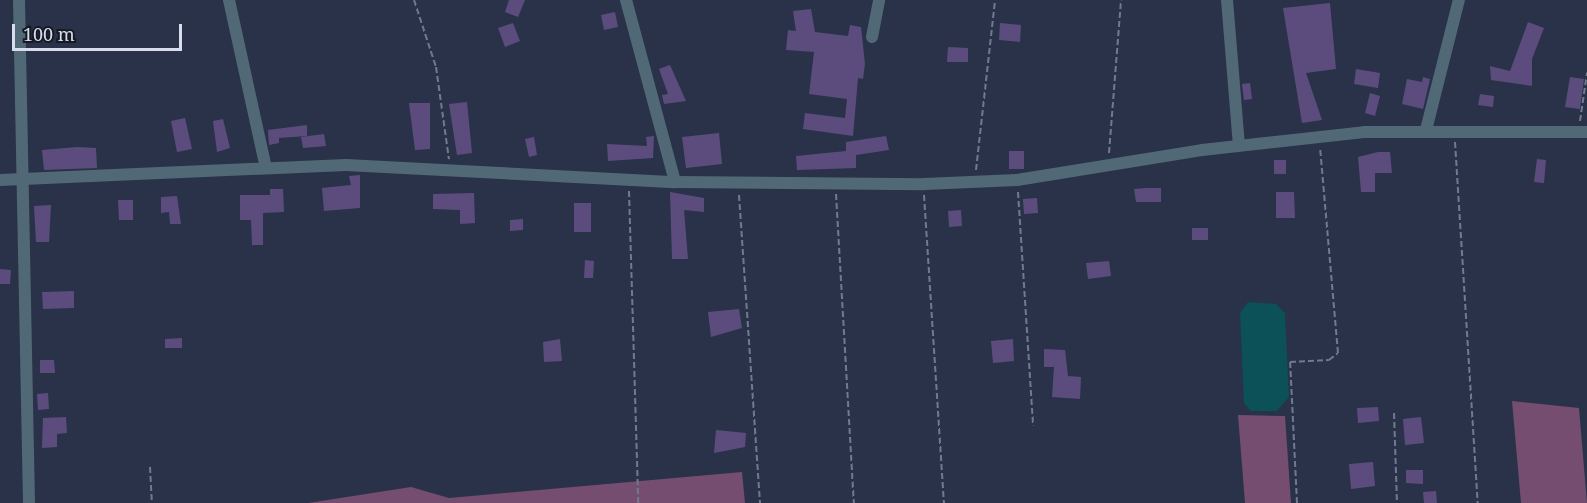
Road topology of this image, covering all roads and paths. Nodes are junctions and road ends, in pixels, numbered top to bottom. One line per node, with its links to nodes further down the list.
1 (19, 0): 20 (street)
2 (229, 0): 18 (street)
3 (414, 0): 17 (path)
4 (626, 0): 24 (street)
5 (879, 0): 10 (street)
6 (995, 0): 25 (path)
7 (1121, 0): 19 (path)
8 (1227, 0): 16 (street)
9 (1459, 0): 12 (street)
10 (872, 37)
11 (1587, 73): 14 (path)
12 (1426, 130): 13 (street); 15 (street)
13 (1454, 131): 14 (street); 40 (path)
14 (1583, 132)
15 (1319, 136): 16 (street); 38 (path)
16 (1239, 145): 19 (street)
17 (450, 167): 18 (street); 21 (street)
18 (266, 168): 20 (street)
19 (1108, 168): 23 (street)
20 (23, 178): 22 (street); 32 (street)
21 (629, 179): 24 (street); 34 (path)
22 (0, 180)
23 (1017, 180): 25 (street); 30 (path)
24 (675, 182): 26 (street)
25 (975, 182): 27 (street)
26 (739, 183): 28 (street); 35 (path)
27 (924, 184): 28 (street); 37 (path)
28 (835, 186): 36 (path)
29 (1394, 413): 39 (path)
30 (1033, 426)
31 (150, 467): 33 (path)
32 (28, 503)
33 (152, 503)
34 (638, 503)
35 (760, 503)
36 (854, 503)
37 (945, 503)
38 (1297, 503)
39 (1397, 503)
40 (1478, 503)

